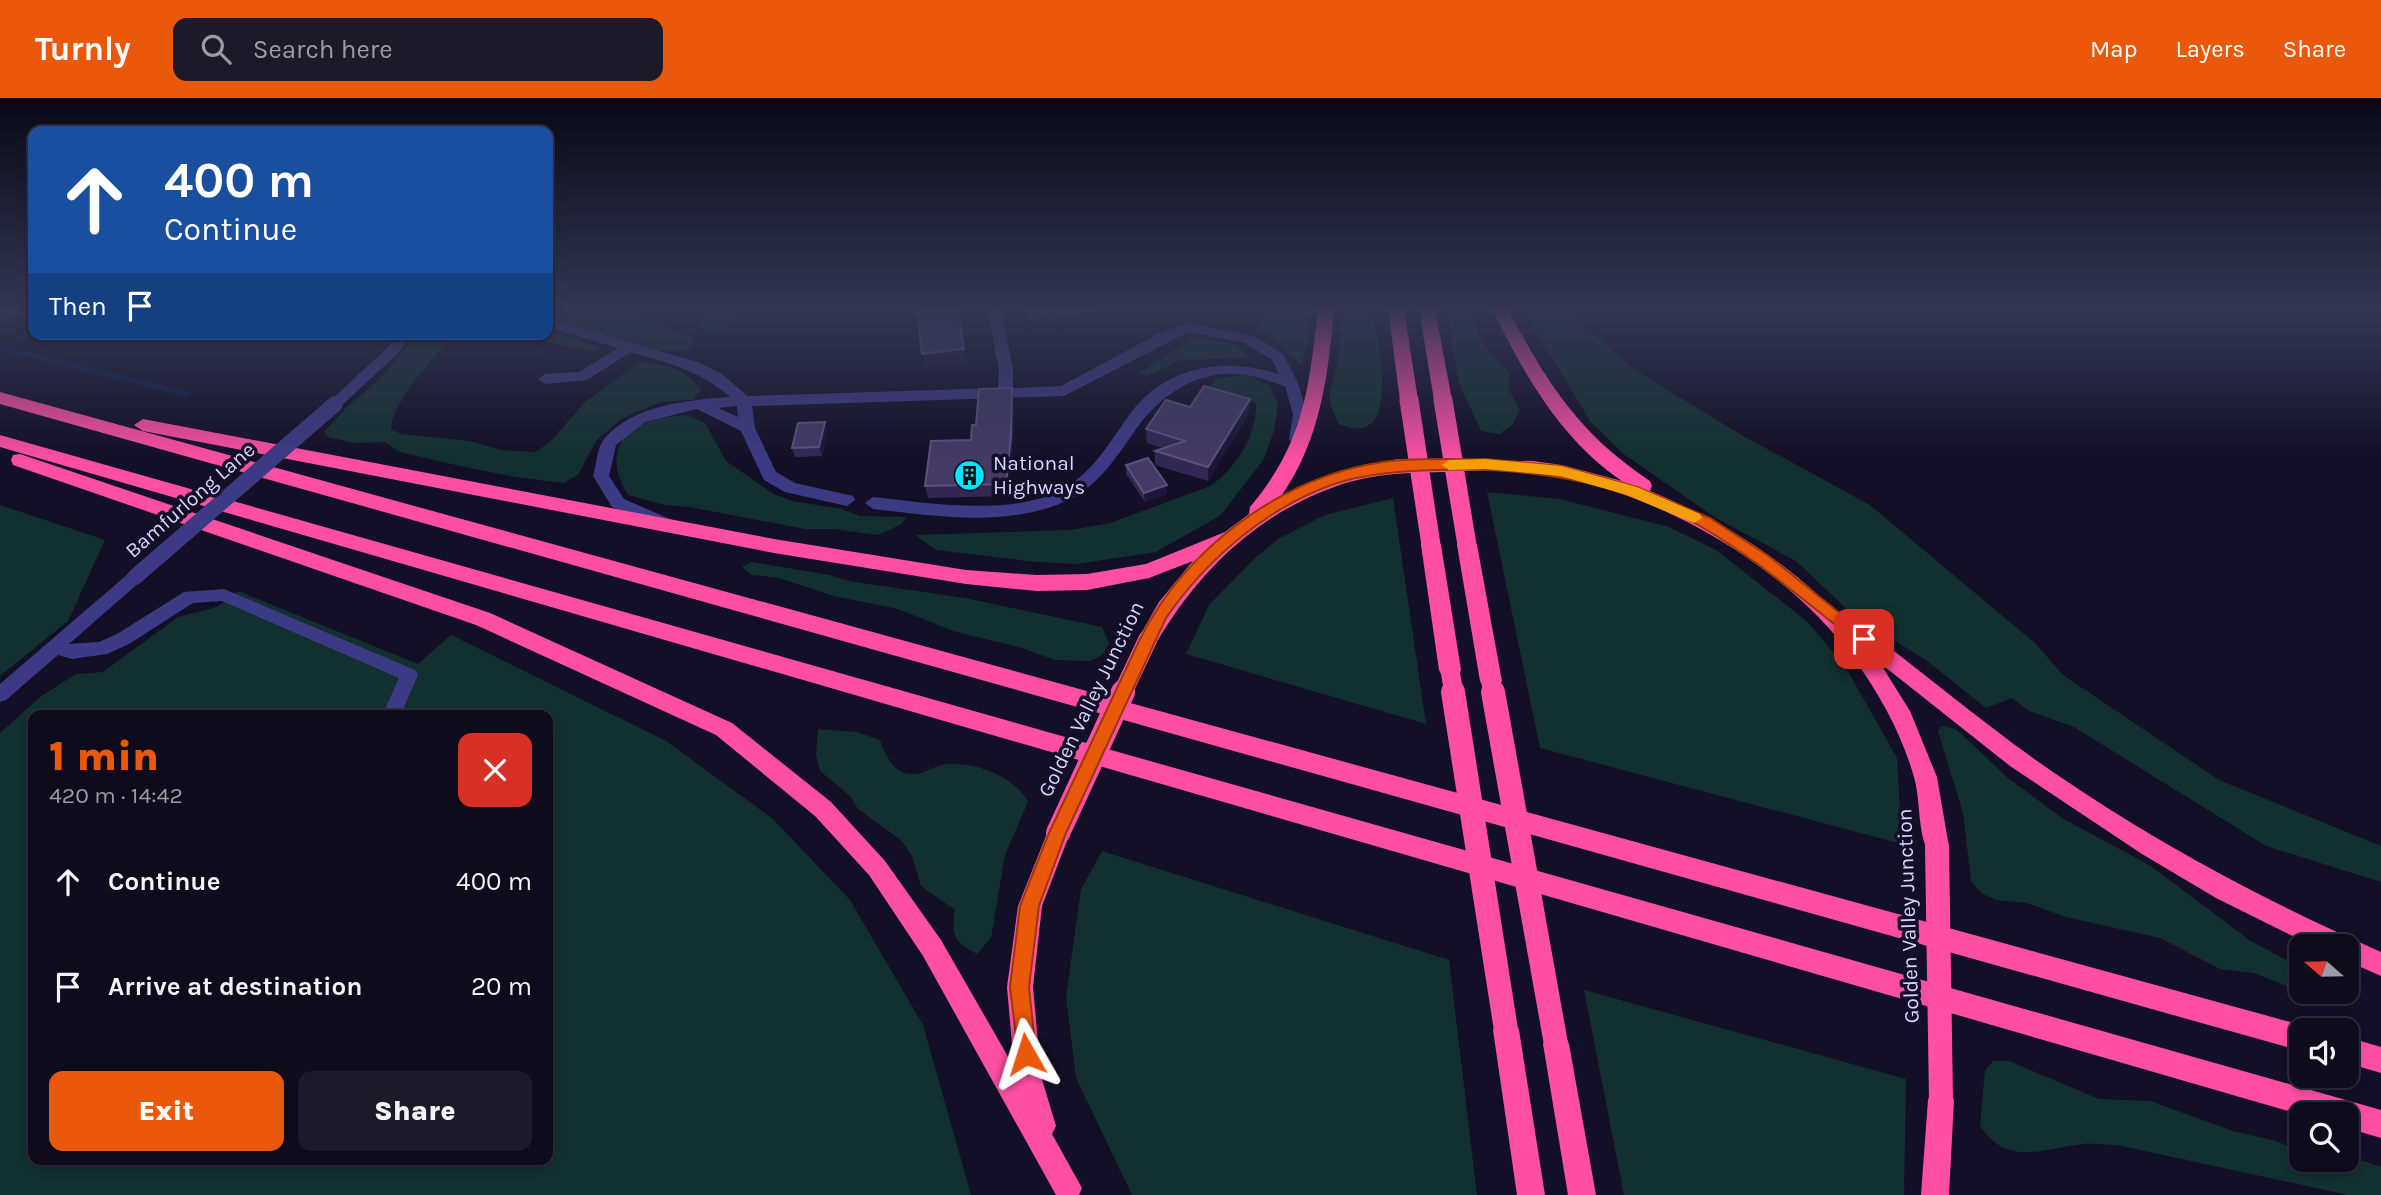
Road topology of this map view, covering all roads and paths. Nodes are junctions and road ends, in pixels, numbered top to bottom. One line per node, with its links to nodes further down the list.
1 (382, 360): 27 (street, Bamfurlong Lane, bridge)
2 (607, 360): 11 (street)
3 (678, 360): 15 (street)
4 (1004, 360): 13 (street)
5 (1120, 360): 13 (street)
6 (1280, 360): 12 (street)
7 (1320, 360): 20 (highway)
8 (1403, 360): 38 (highway, bridge)
9 (1436, 360): 39 (highway, bridge)
10 (1524, 360): 23 (highway)
11 (545, 379)
12 (1291, 383): 20 (street); 22 (street)
13 (1005, 393): 15 (street)
14 (0, 397): 24 (highway); 33 (highway)
15 (744, 401): 16 (street); 17 (street)
16 (699, 404): 17 (street); 24 (street)
17 (747, 428): 21 (street)
18 (0, 441): 36 (highway)
19 (0, 452): 37 (highway)
20 (1295, 459): 25 (highway)
21 (847, 500)
22 (873, 503)
23 (1704, 522): 25 (highway, Golden Valley Junction); 26 (highway, Golden Valley Junction)
24 (672, 526): 25 (highway)
25 (1235, 533): 37 (highway, Golden Valley Junction, bridge)
26 (1820, 605): 30 (highway); 40 (highway, Golden Valley Junction, bridge)
27 (55, 647): 28 (street, Bamfurlong Lane); 29 (street)
28 (0, 695)
29 (394, 710)
30 (2312, 934)
31 (2359, 954): 32 (highway)
32 (2381, 964)
33 (2289, 1035)
34 (2359, 1054): 35 (highway)
35 (2381, 1060)
36 (2381, 1124)
37 (1070, 1192)
38 (1531, 1195)
39 (1582, 1195)
40 (1935, 1195)

